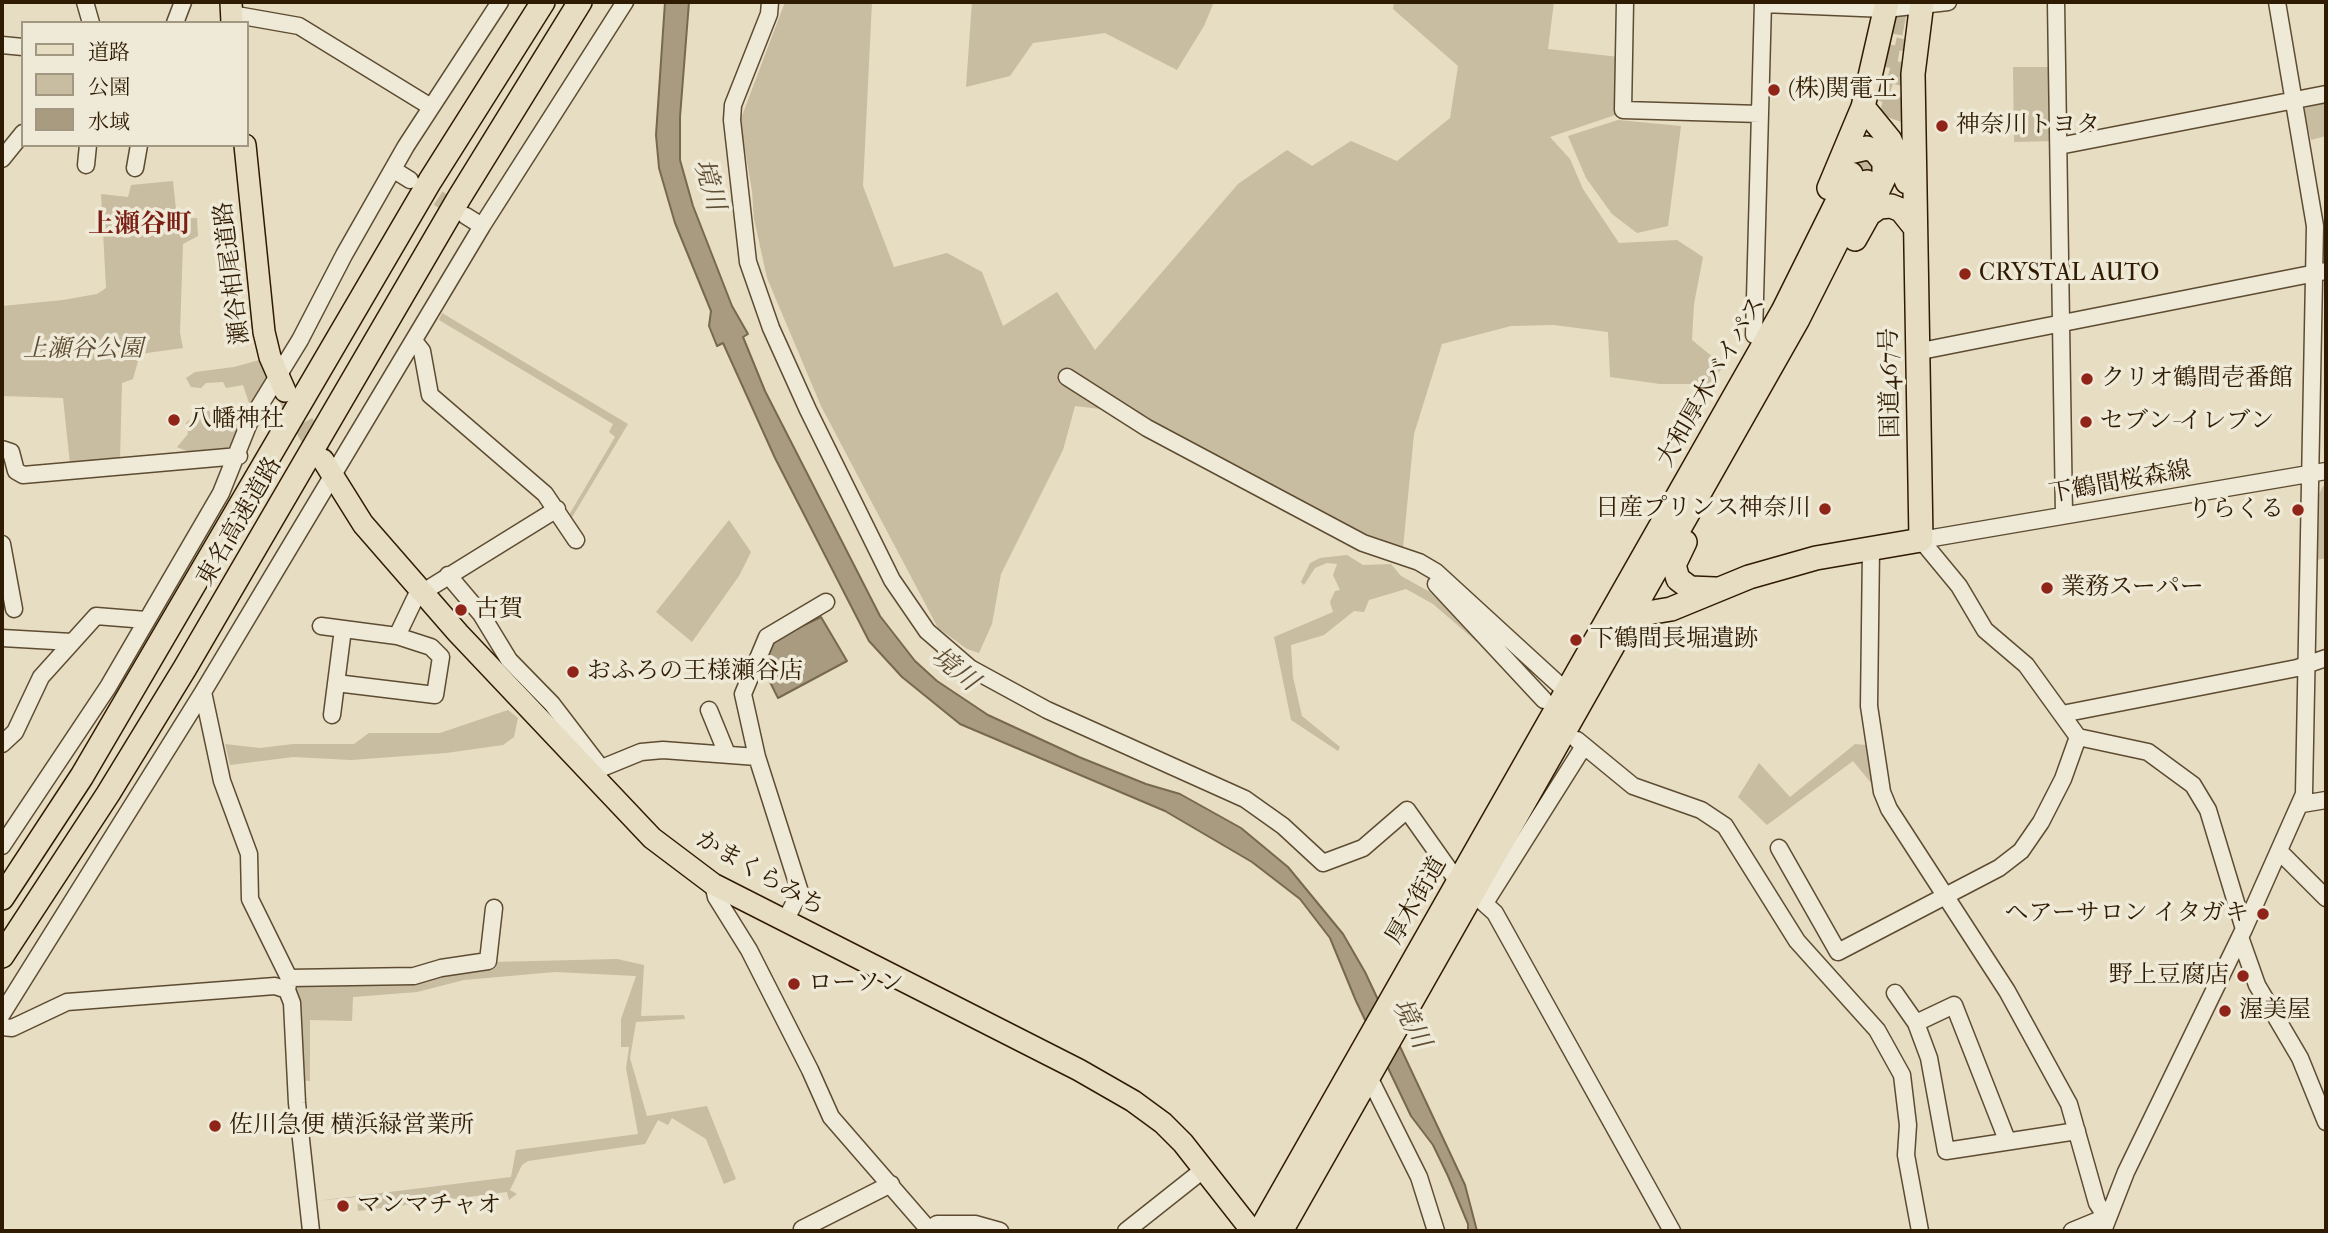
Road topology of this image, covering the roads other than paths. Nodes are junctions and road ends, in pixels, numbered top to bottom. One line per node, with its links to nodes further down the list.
1 (85, 2): 16 (street)
2 (183, 2): 17 (street)
3 (500, 2): 22 (street)
4 (543, 2): 96 (highway, 東名高速道路)
5 (580, 2): 101 (highway, 東名高速道路)
6 (625, 2): 40 (street)
7 (770, 2): 94 (street)
8 (1625, 2): 25 (street)
9 (1948, 2): 13 (street)
10 (2056, 2): 27 (street)
11 (2277, 2): 21 (street)
12 (1763, 3): 14 (street); 25 (street)
13 (1922, 4): 14 (street); 23 (highway, 国道467号)
14 (1886, 6): 24 (highway)
15 (231, 13): 22 (street)
16 (90, 21)
17 (176, 21)
18 (2, 45): 19 (street)
19 (21, 47)
20 (2326, 94): 21 (street)
21 (2293, 100): 27 (street); 41 (street)
22 (431, 107): 34 (street)
23 (1913, 108): 24 (highway); 39 (highway, 国道467号)
24 (1870, 113): 35 (highway); 39 (highway, 国道467号)
25 (1760, 114): 43 (street)
26 (21, 135): 31 (street)
27 (2059, 146): 42 (street)
28 (88, 147): 32 (street)
29 (139, 147): 33 (street)
30 (245, 147): 47 (main road, 瀬谷柏尾道路)
31 (2, 159)
32 (86, 165)
33 (135, 168)
34 (394, 170): 36 (street); 47 (street)
35 (1854, 170): 38 (highway); 43 (highway); 55 (highway, 大和厚木バイパス); 61 (highway, 大和厚木バイパス)
36 (410, 180)
37 (466, 216): 40 (street)
38 (1863, 222): 39 (highway); 55 (highway)
39 (1913, 225): 45 (highway, 国道467号)
40 (482, 226): 44 (street)
41 (2320, 272): 42 (street); 52 (street)
42 (2062, 323): 45 (street); 54 (street)
43 (1754, 335): 61 (highway)
44 (414, 341): 50 (street); 53 (street)
45 (1916, 352): 57 (highway, 国道467号)
46 (1067, 377): 60 (street)
47 (281, 384): 49 (street)
48 (2, 449): 49 (street)
49 (239, 456): 68 (street)
50 (327, 467): 64 (main road, かまくらみち); 77 (street)
51 (2326, 471): 52 (street, 下鶴間桜森線)
52 (2309, 474): 54 (street, 下鶴間桜森線); 75 (street)
53 (557, 509): 56 (street); 62 (street)
54 (2064, 515): 57 (street, 下鶴間桜森線)
55 (1681, 539): 63 (highway); 67 (highway, 大和厚木バイパス)
56 (576, 540)
57 (1920, 540): 59 (highway); 81 (street)
58 (2, 544): 66 (street)
59 (1871, 549): 63 (highway); 95 (street)
60 (1403, 559): 78 (street); 79 (street)
61 (1637, 568): 67 (highway, 大和厚木バイパス)
62 (448, 575): 64 (street); 87 (street)
63 (1717, 589): 67 (highway)
64 (422, 590): 71 (street); 87 (main road, かまくらみち)
65 (825, 602): 86 (street)
66 (14, 609)
67 (1621, 614): 78 (highway, 厚木街道); 94 (highway, 厚木街道)
68 (146, 620): 73 (street); 90 (street)
69 (321, 626): 70 (street)
70 (343, 629): 71 (street); 76 (street)
71 (397, 636): 76 (street)
72 (2, 638): 73 (street)
73 (72, 642): 84 (street)
74 (2326, 658): 75 (street)
75 (2306, 665): 81 (street); 89 (street)
76 (336, 683): 82 (street)
77 (203, 692): 102 (street); 104 (street)
78 (1567, 692): 94 (highway, 厚木街道)
79 (1544, 700)
80 (709, 710): 85 (street)
81 (2062, 713): 83 (street)
82 (332, 715)
83 (2078, 737): 95 (street); 100 (street)
84 (2, 744)
85 (727, 754): 86 (street); 87 (street)
86 (757, 757): 99 (street)
87 (595, 771): 93 (main road, かまくらみち)
88 (2326, 800): 89 (street)
89 (2302, 804): 92 (street)
90 (2, 846)
91 (1779, 848): 95 (street)
92 (2280, 852): 97 (street); 100 (street)
93 (713, 884): 99 (main road, かまくらみち); 113 (street)
94 (1472, 891): 107 (highway, 厚木街道); 124 (street); 125 (street)
95 (1945, 895): 110 (street)
96 (2, 898)
97 (2326, 898)
98 (494, 908): 102 (street)
99 (785, 921): 112 (main road, かまくらみち)
100 (2242, 933): 108 (street); 114 (street)
101 (2, 956)
102 (288, 984): 106 (street); 115 (street)
103 (1895, 993): 105 (street)
104 (2, 1014)
105 (1916, 1023): 111 (street); 111 (street)
106 (2, 1027)
107 (1369, 1068): 121 (highway, 厚木街道); 122 (highway, 厚木街道); 123 (street)
108 (2320, 1092): 109 (street)
109 (2326, 1122)
110 (2077, 1131): 111 (street); 114 (street)
111 (2007, 1140)
112 (1203, 1170): 119 (street); 120 (main road, かまくらみち)
113 (891, 1184): 116 (street); 117 (street)
114 (2105, 1224): 126 (street)
115 (311, 1231)
116 (803, 1231)
117 (929, 1231): 118 (street)
118 (1000, 1231)
119 (1126, 1231)
120 (1252, 1231)
121 (1260, 1231)
122 (1281, 1231)
123 (1436, 1231)
124 (1672, 1231)
125 (1920, 1231)
126 (2072, 1231)

